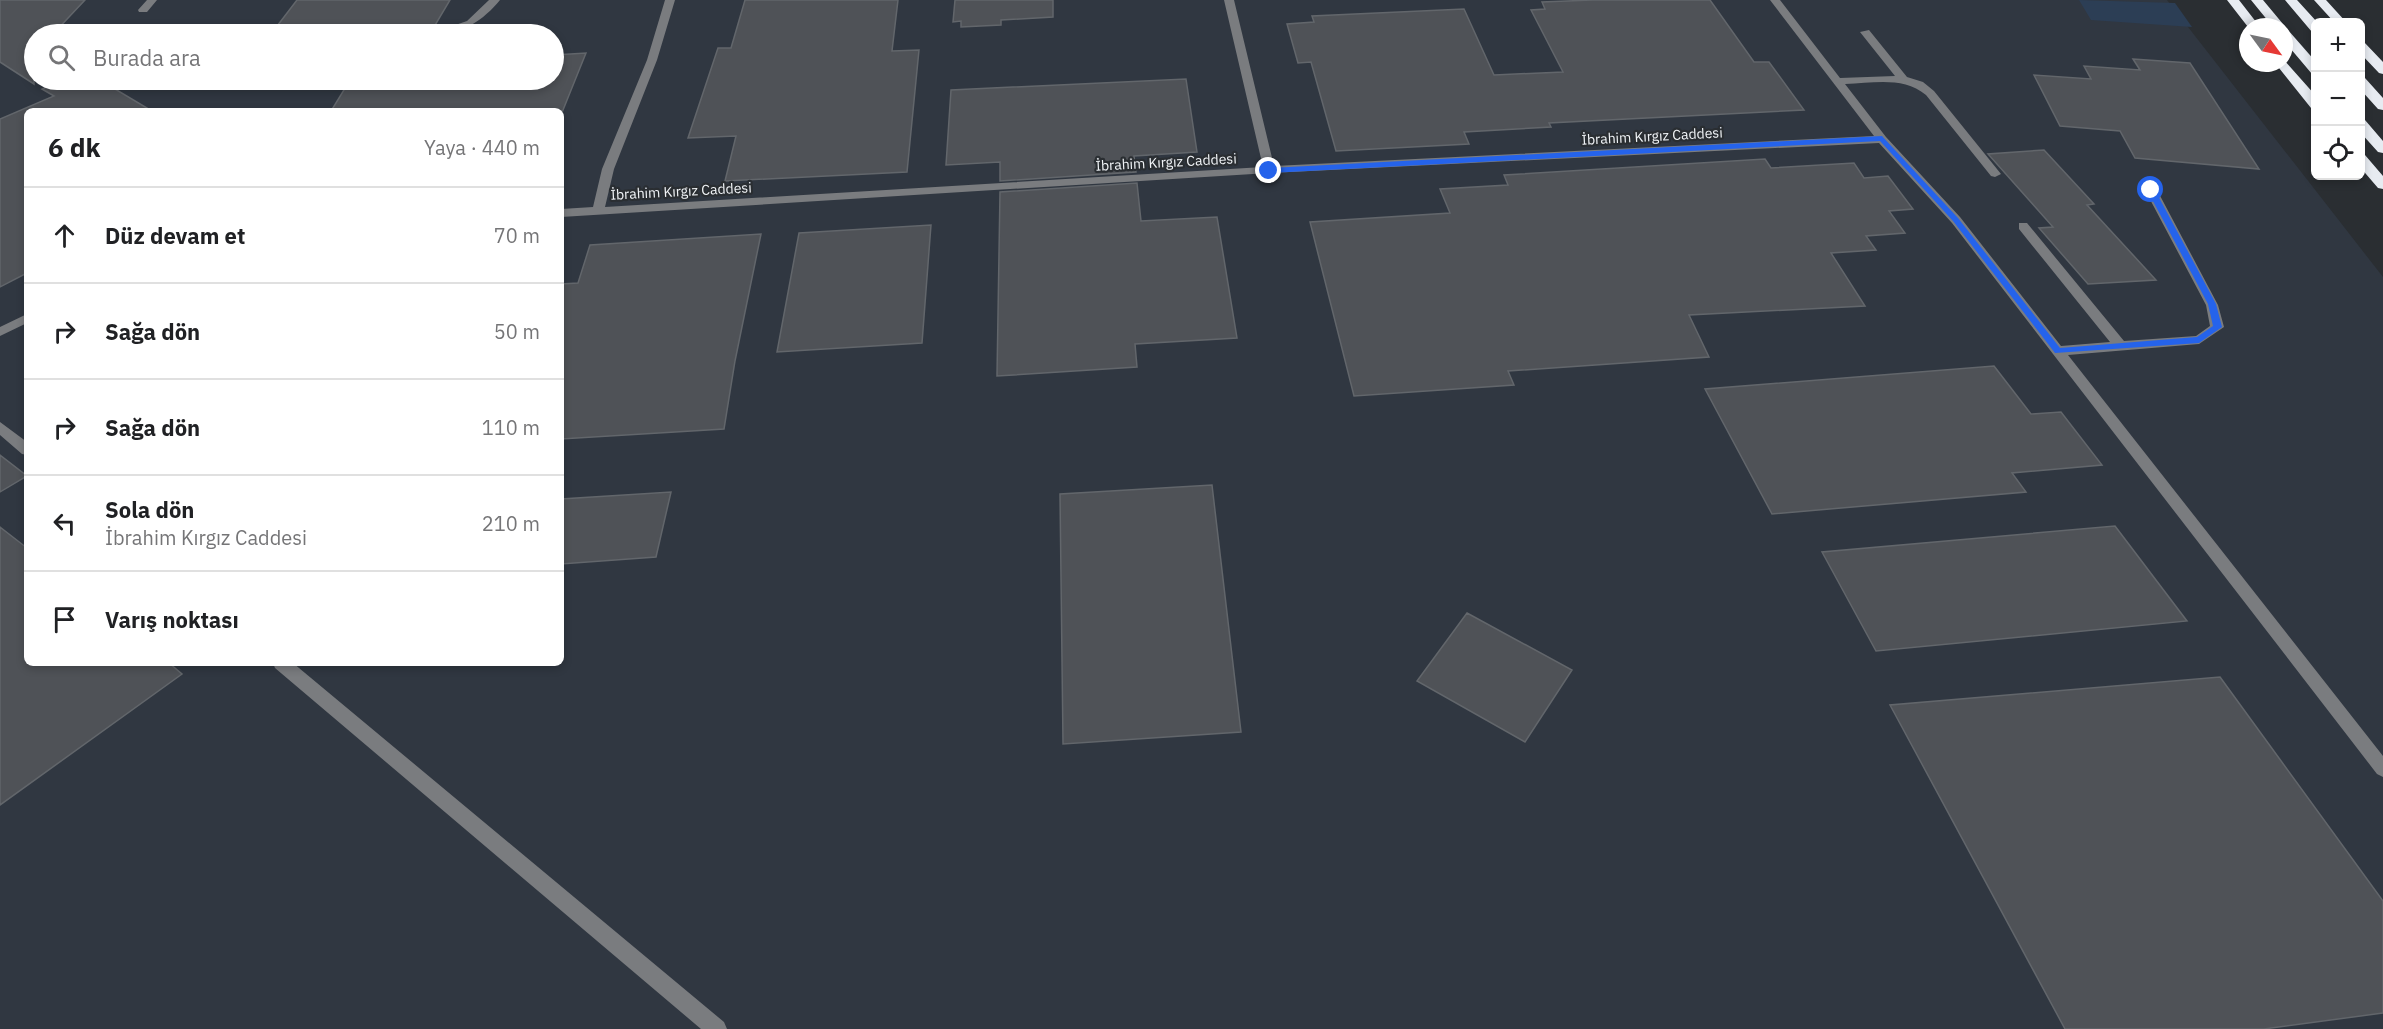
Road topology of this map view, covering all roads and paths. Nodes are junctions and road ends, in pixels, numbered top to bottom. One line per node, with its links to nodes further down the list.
1 (152, 0): 10 (street)
2 (495, 0): 15 (street)
3 (670, 0): 35 (street)
4 (1229, 0): 31 (street)
5 (1776, 0): 23 (street)
6 (2233, 0): 11 (highway)
7 (2257, 0): 12 (highway)
8 (2291, 0): 14 (highway)
9 (2320, 0): 13 (highway)
10 (143, 10)
11 (2247, 18)
12 (2272, 18)
13 (2336, 18)
14 (2311, 23)
15 (468, 24)
16 (1865, 32): 22 (street)
17 (2293, 44): 19 (highway)
18 (2365, 50): 20 (highway)
19 (2311, 65)
20 (2383, 70)
21 (2288, 72): 25 (highway)
22 (1903, 79): 23 (street); 32 (street)
23 (1838, 81): 28 (street)
24 (2365, 86): 26 (highway)
25 (2311, 99)
26 (2383, 106)
27 (2364, 126): 29 (highway)
28 (1882, 139): 31 (street, İbrahim Kırgız Caddesi); 41 (street)
29 (2383, 148)
30 (2365, 164): 33 (highway)
31 (1269, 171): 35 (street, İbrahim Kırgız Caddesi)
32 (1995, 174)
33 (2383, 185)
34 (2151, 190): 40 (street)
35 (598, 211): 36 (street, İbrahim Kırgız Caddesi)
36 (564, 213)
37 (2023, 226): 40 (street)
38 (24, 320): 39 (street)
39 (0, 332)
40 (2120, 346): 41 (street)
41 (2058, 351): 45 (street)
42 (0, 427): 43 (street)
43 (24, 447)
44 (285, 666): 46 (street)
45 (2383, 769)
46 (717, 1029)

